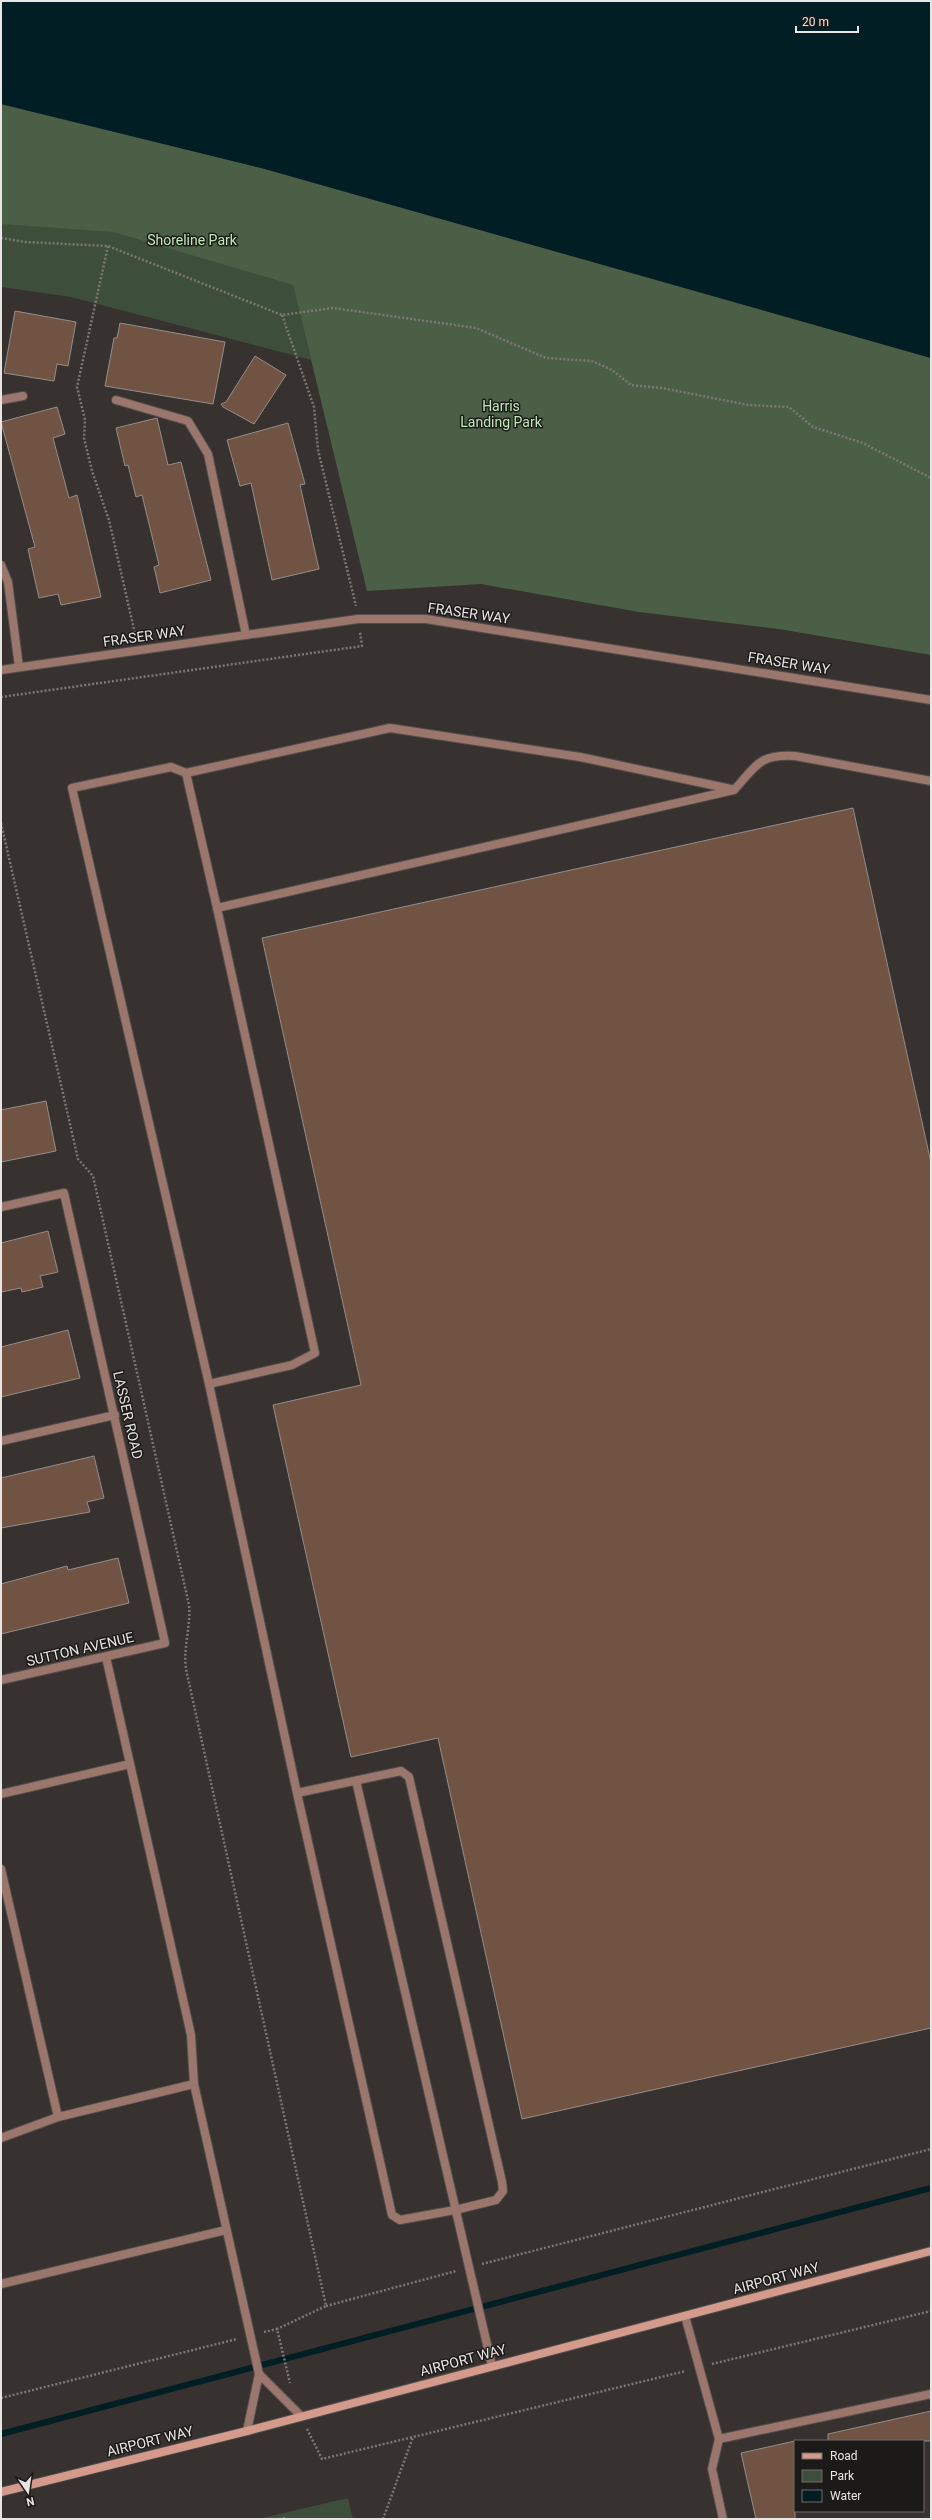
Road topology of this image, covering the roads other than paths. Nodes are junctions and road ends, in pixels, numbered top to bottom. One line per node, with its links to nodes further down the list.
1 (23, 396): 2 (street)
2 (1, 400)
3 (116, 400): 5 (street)
4 (1, 565): 6 (street)
5 (246, 635): 6 (street, FRASER WAY); 8 (street, FRASER WAY)
6 (19, 667): 7 (street, FRASER WAY)
7 (1, 670)
8 (931, 700)
9 (186, 773): 11 (street); 12 (street); 14 (street)
10 (931, 781): 11 (street)
11 (734, 790): 12 (street)
12 (217, 908): 14 (street)
13 (1, 1207): 15 (street, LASSER ROAD)
14 (209, 1384): 22 (street)
15 (115, 1415): 16 (street); 17 (street, LASSER ROAD)
16 (1, 1441)
17 (165, 1643): 18 (street, SUTTON AVENUE)
18 (106, 1657): 19 (street, SUTTON AVENUE); 20 (street)
19 (1, 1680)
20 (130, 1764): 23 (street); 25 (street)
21 (356, 1781): 22 (street); 28 (street); 28 (street)
22 (297, 1793): 28 (street)
23 (1, 1794)
24 (1, 1869): 26 (street)
25 (194, 2084): 26 (street); 29 (street)
26 (58, 2117): 27 (street)
27 (1, 2138)
28 (455, 2210): 33 (street)
29 (226, 2230): 31 (street); 34 (street)
30 (931, 2251): 32 (main road, AIRPORT WAY)
31 (1, 2284)
32 (685, 2316): 33 (main road, AIRPORT WAY); 38 (street)
33 (492, 2366): 36 (main road, AIRPORT WAY)
34 (259, 2374): 36 (street); 37 (street)
35 (931, 2394): 38 (street)
36 (301, 2416): 37 (main road, AIRPORT WAY)
37 (247, 2430): 39 (main road, AIRPORT WAY)
38 (719, 2439): 40 (street)
39 (1, 2492)
40 (723, 2519)

